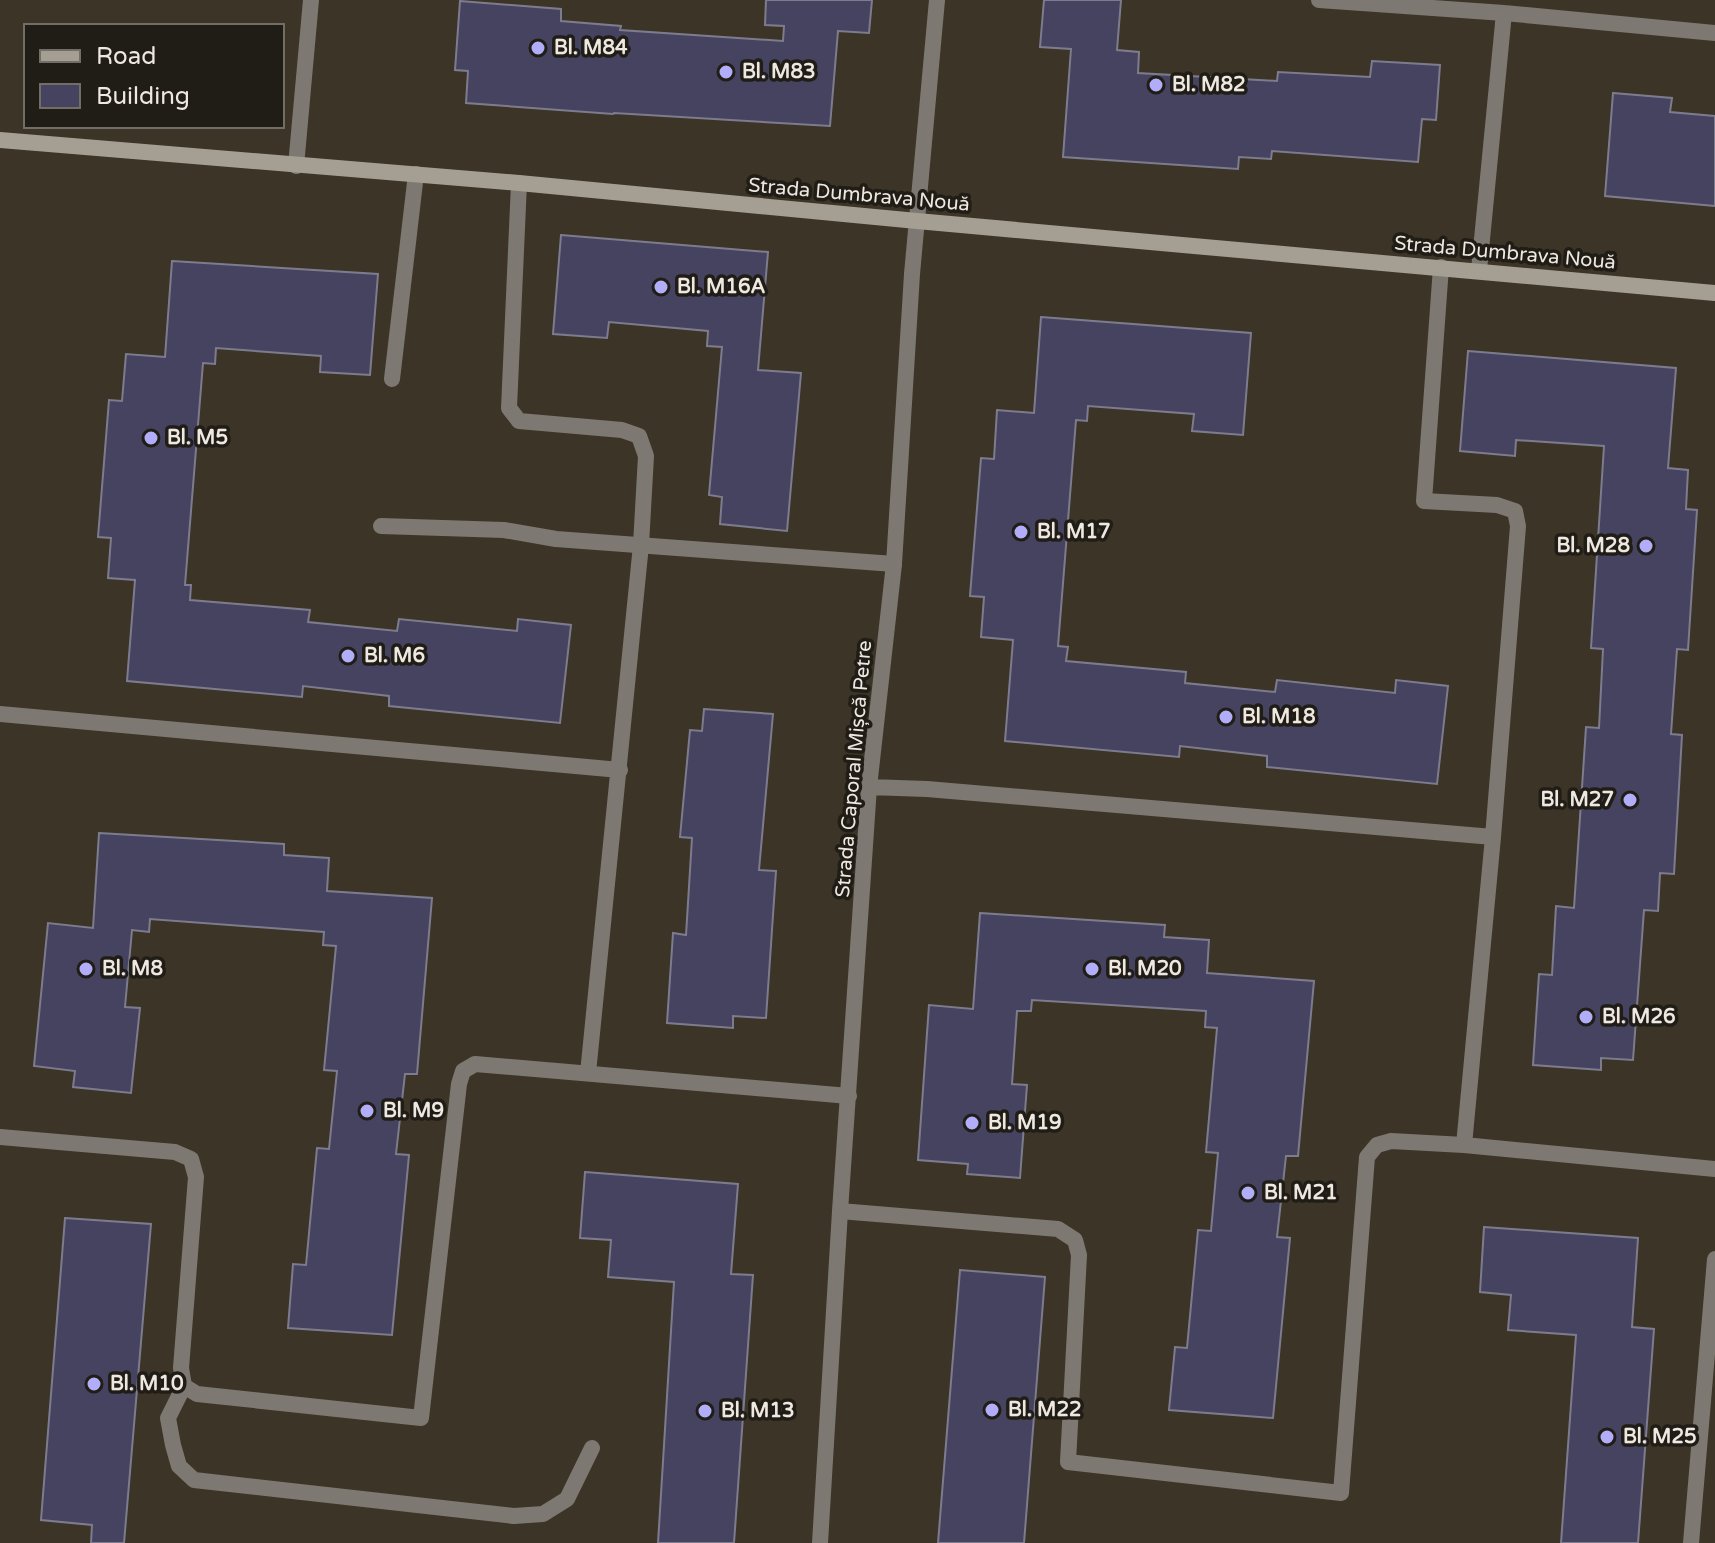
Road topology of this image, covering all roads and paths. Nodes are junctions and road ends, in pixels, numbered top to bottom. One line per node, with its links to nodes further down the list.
1 (311, 0): 7 (street)
2 (937, 0): 10 (street, Strada Caporal Mișcă Petre)
3 (1319, 0): 4 (street)
4 (1504, 13): 5 (street); 12 (street)
5 (1715, 33)
6 (0, 140): 7 (street, Strada Dumbrava Nouă)
7 (296, 166): 8 (street, Strada Dumbrava Nouă)
8 (416, 174): 9 (street, Strada Dumbrava Nouă); 14 (street)
9 (519, 183): 10 (street, Strada Dumbrava Nouă); 16 (street)
10 (917, 221): 11 (street, Strada Dumbrava Nouă); 17 (street, Strada Caporal Mișcă Petre)
11 (1441, 267): 12 (street, Strada Dumbrava Nouă); 21 (street)
12 (1479, 270): 13 (street, Strada Dumbrava Nouă)
13 (1715, 293)
14 (392, 379)
15 (381, 526): 16 (street)
16 (641, 545): 17 (street); 19 (street)
17 (894, 564): 20 (street, Strada Caporal Mișcă Petre)
18 (0, 714): 19 (street)
19 (620, 770): 22 (street)
20 (869, 787): 21 (street); 23 (street, Strada Caporal Mișcă Petre)
21 (1493, 837): 25 (street)
22 (588, 1073): 23 (street); 30 (street)
23 (849, 1096): 27 (street, Strada Caporal Mișcă Petre)
24 (0, 1137): 30 (street)
25 (1464, 1145): 26 (street); 27 (street)
26 (1715, 1169)
27 (840, 1211): 32 (street, Strada Caporal Mișcă Petre)
28 (1715, 1259): 29 (street)
29 (1714, 1280): 33 (street)
30 (184, 1386): 31 (street)
31 (592, 1448)
32 (820, 1543)
33 (1691, 1543)

